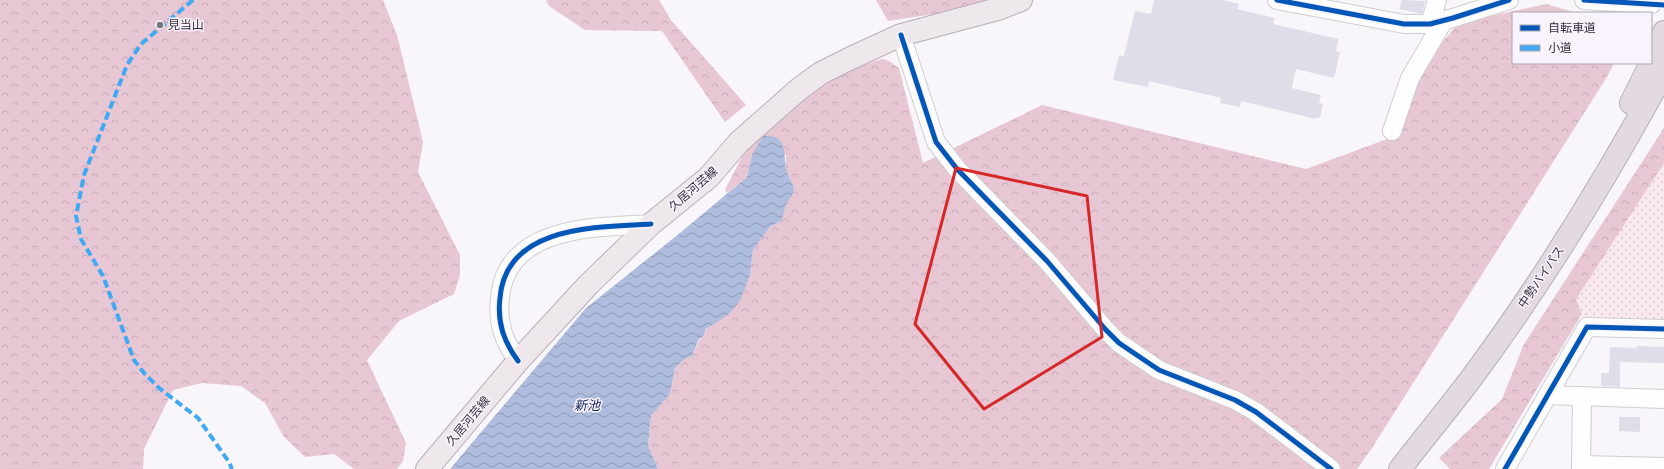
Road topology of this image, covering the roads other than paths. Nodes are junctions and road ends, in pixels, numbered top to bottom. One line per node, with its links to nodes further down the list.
1 (1021, 0): 11 (main road, 久居河芸線)
2 (1277, 0): 9 (street)
3 (1437, 0): 9 (street)
4 (1584, 0): 5 (street)
5 (1590, 0): 7 (street)
6 (1496, 2): 9 (street)
7 (1632, 2): 8 (street)
8 (1652, 4)
9 (1437, 22): 16 (street)
10 (1664, 32): 12 (highway)
11 (901, 35): 18 (main road, 久居河芸線); 27 (street)
12 (1652, 61)
13 (1651, 64): 17 (highway)
14 (1664, 72): 17 (highway, 中勢バイパス)
15 (1664, 97): 17 (highway)
16 (1392, 131)
17 (1592, 198): 28 (highway, 中勢バイパス)
18 (651, 224): 20 (main road, 久居河芸線); 20 (street)
19 (1664, 329): 21 (street)
20 (518, 362): 26 (main road, 久居河芸線)
21 (1548, 396): 22 (street); 29 (street)
22 (1582, 397): 23 (street); 24 (street)
23 (1664, 399)
24 (1581, 467): 25 (street)
25 (1664, 467)
26 (427, 469)
27 (1331, 469)
28 (1400, 469)
29 (1505, 469)

